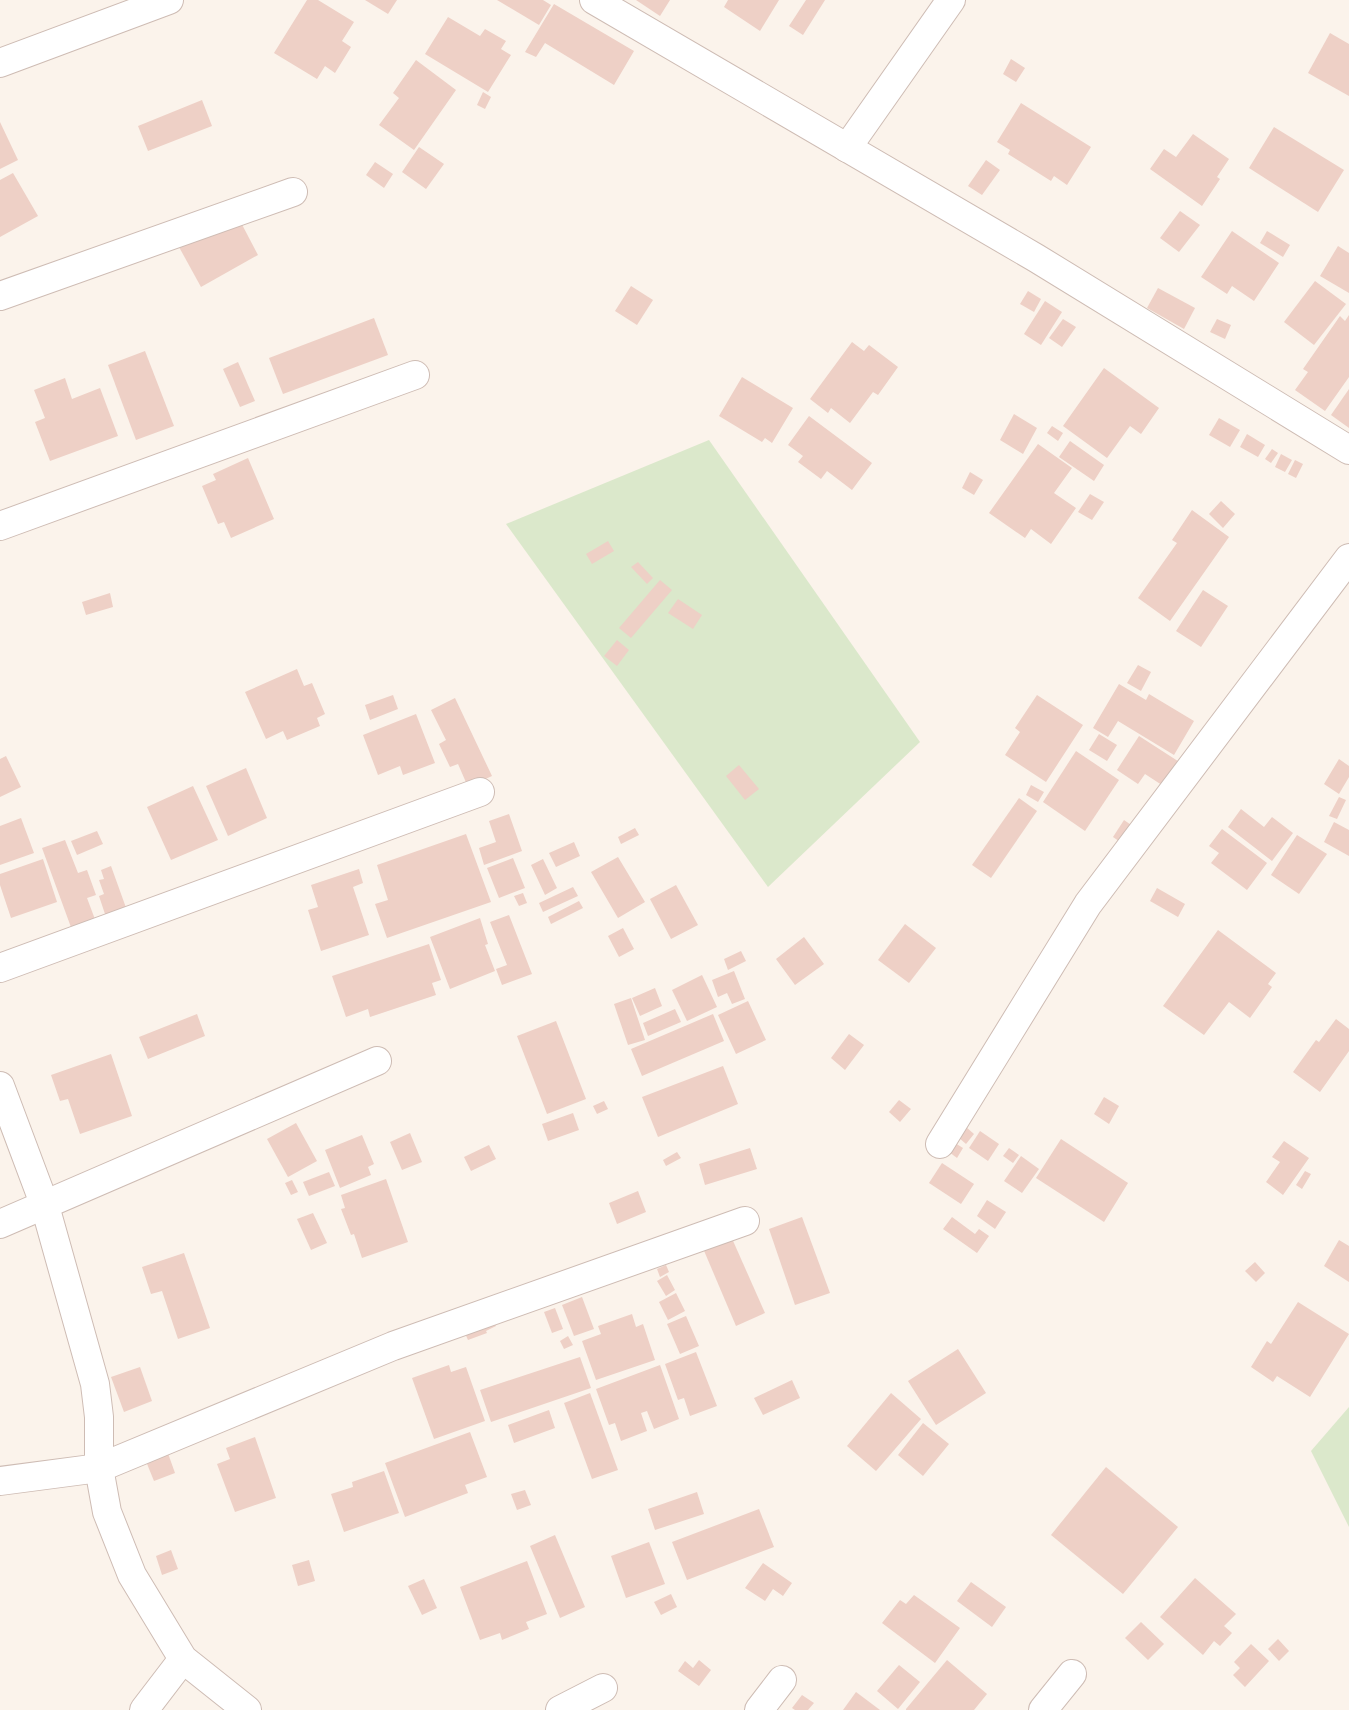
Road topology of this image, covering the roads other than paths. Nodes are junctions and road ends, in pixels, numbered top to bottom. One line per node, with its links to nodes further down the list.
1 (169, 0): 4 (street)
2 (594, 0): 5 (street)
3 (951, 0): 5 (street)
4 (0, 63)
5 (847, 148): 9 (street)
6 (293, 192): 7 (street)
7 (0, 296)
8 (415, 375): 10 (street)
9 (1349, 450)
10 (0, 526)
11 (1349, 558): 16 (street)
12 (480, 792): 13 (street)
13 (0, 968)
14 (377, 1061): 17 (street)
15 (0, 1086): 17 (street)
16 (940, 1144)
17 (45, 1206): 19 (street); 20 (street)
18 (745, 1221): 20 (street)
19 (0, 1224)
20 (99, 1468): 21 (street); 22 (street)
21 (0, 1481)
22 (183, 1659): 26 (street); 27 (street)
23 (1072, 1674): 30 (street)
24 (782, 1680): 29 (street)
25 (603, 1688): 28 (street)
26 (144, 1710)
27 (247, 1710)
28 (560, 1710)
29 (759, 1710)
30 (1043, 1710)

